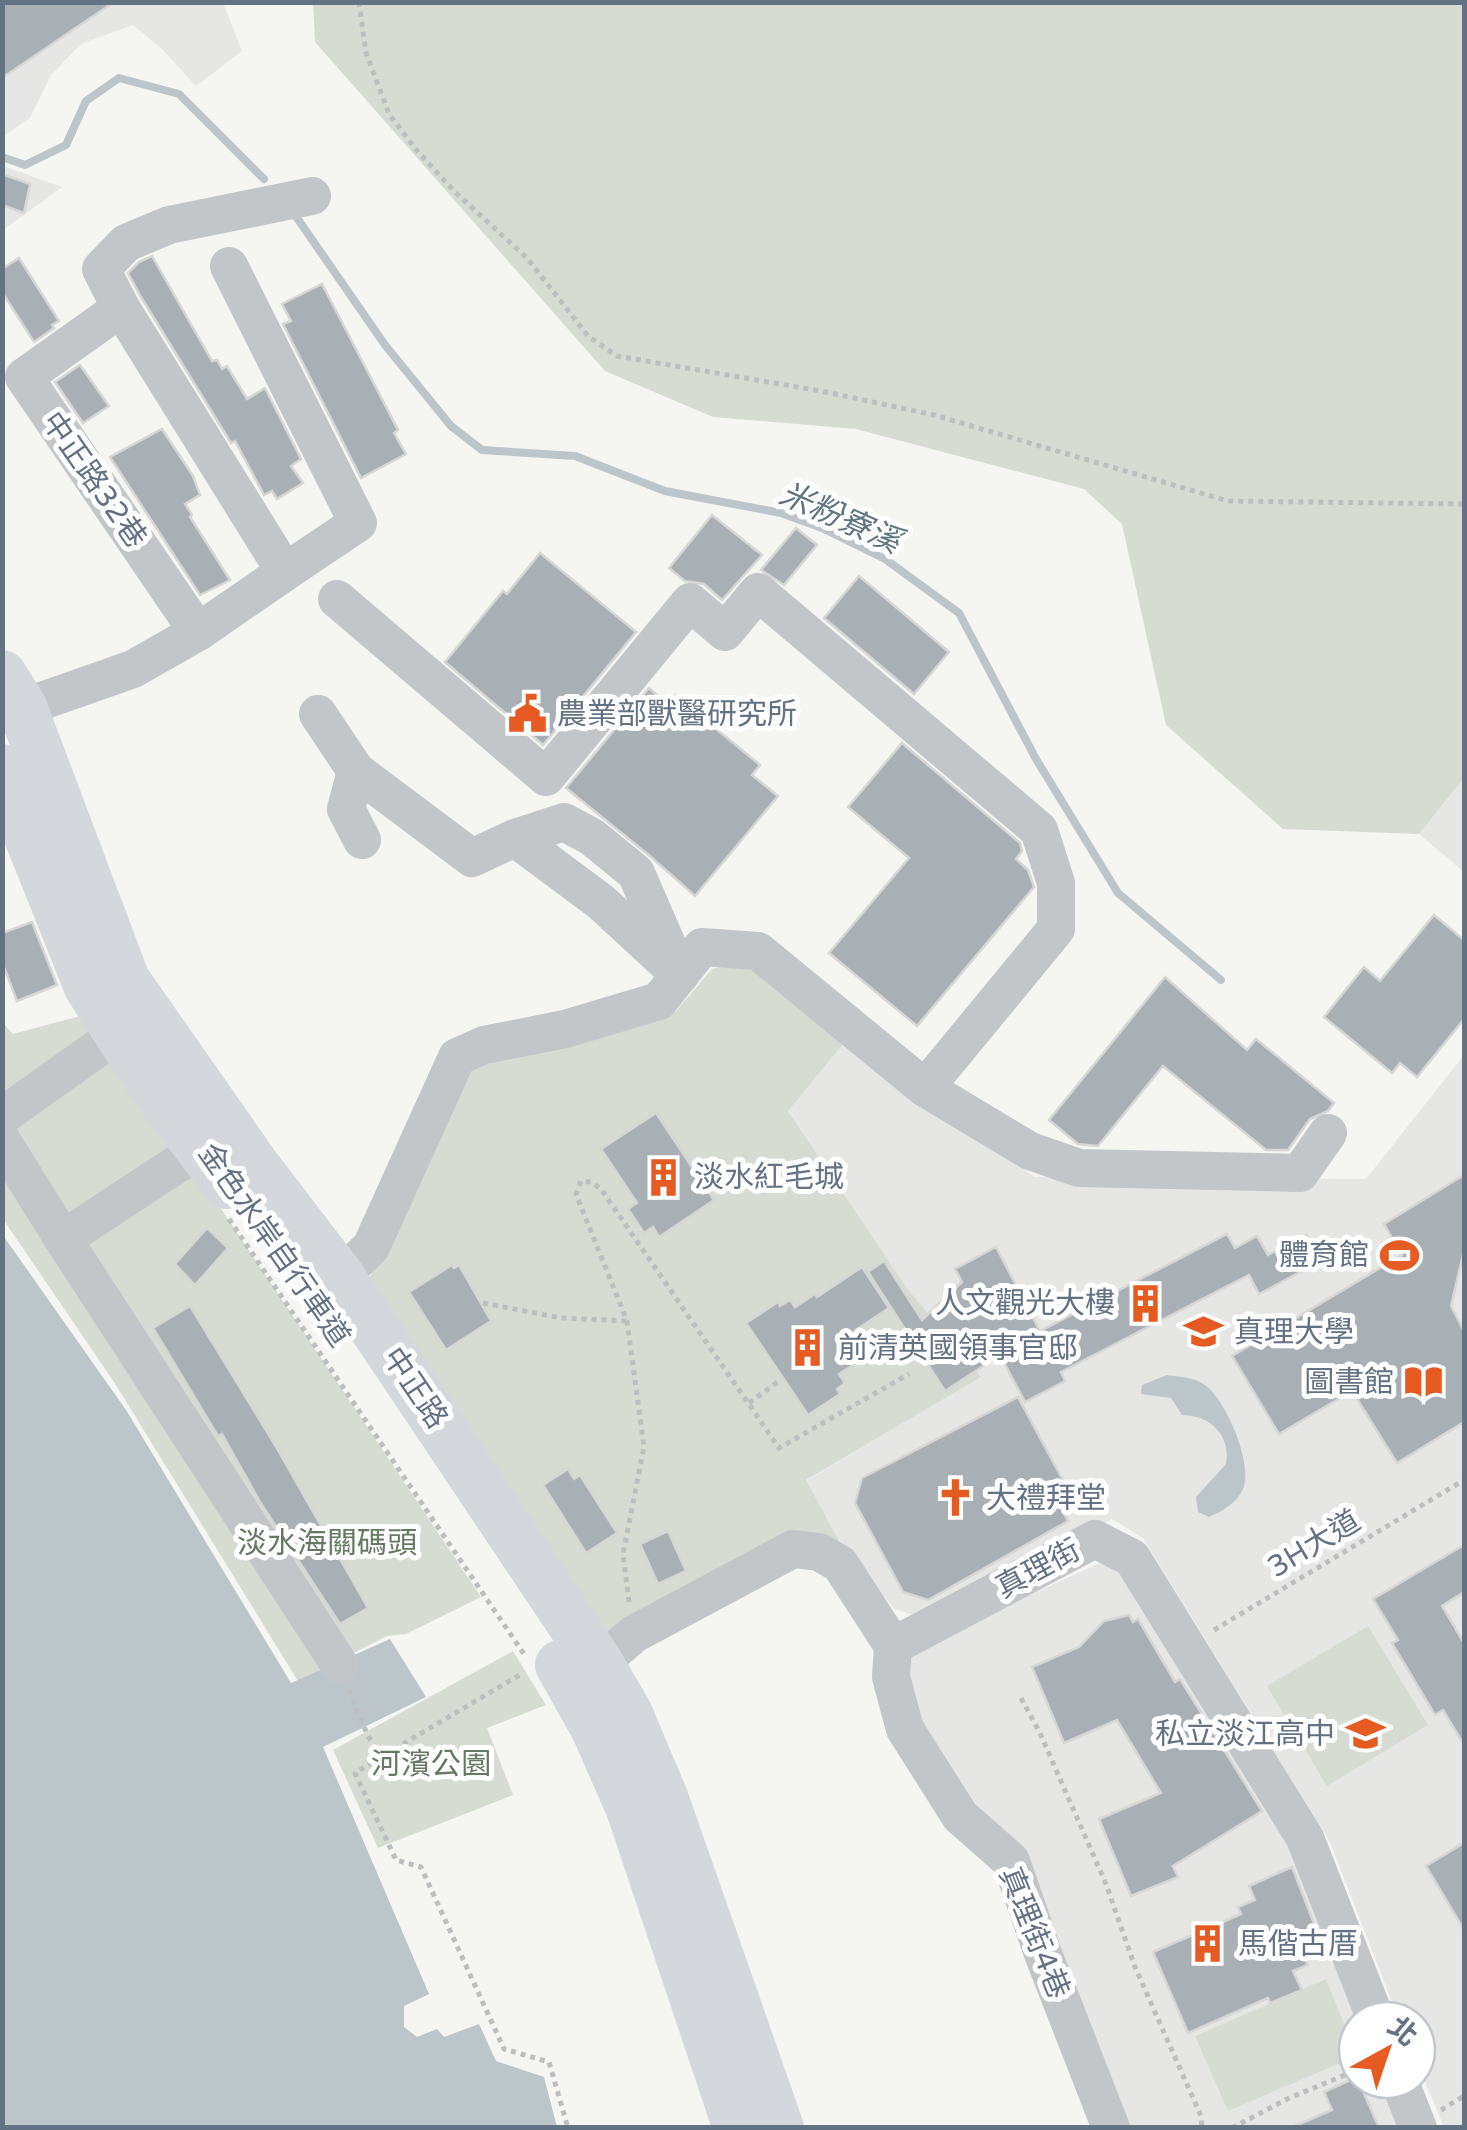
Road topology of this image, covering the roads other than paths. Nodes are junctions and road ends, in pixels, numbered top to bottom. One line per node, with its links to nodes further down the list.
1 (312, 196): 3 (street)
2 (229, 266): 4 (street)
3 (120, 308): 4 (street); 6 (street, 中正路32巷)
4 (285, 572): 6 (street)
5 (337, 599): 11 (street)
6 (198, 632): 7 (street)
7 (9, 699): 22 (main road, 中正路)
8 (318, 714): 10 (street)
9 (2, 769): 20 (main road, 中正路)
10 (356, 771): 12 (street); 13 (street)
11 (546, 778): 12 (street); 16 (street)
12 (515, 838): 14 (street)
13 (362, 840)
14 (680, 974): 16 (street); 22 (street)
15 (105, 1043): 17 (street)
16 (925, 1088): 18 (street)
17 (2, 1116)
18 (1328, 1133)
19 (2, 1141): 21 (street)
20 (200, 1149): 21 (street); 24 (main road, 中正路)
21 (63, 1238): 25 (street)
22 (340, 1277): 24 (main road, 中正路)
23 (893, 1646): 24 (street); 26 (street, 真理街); 29 (street, 真理街4巷)
24 (584, 1662): 27 (main road, 中正路); 28 (main road, 中正路)
25 (339, 1664)
26 (1368, 2000)
27 (738, 2128)
28 (779, 2128)
29 (1111, 2128)

